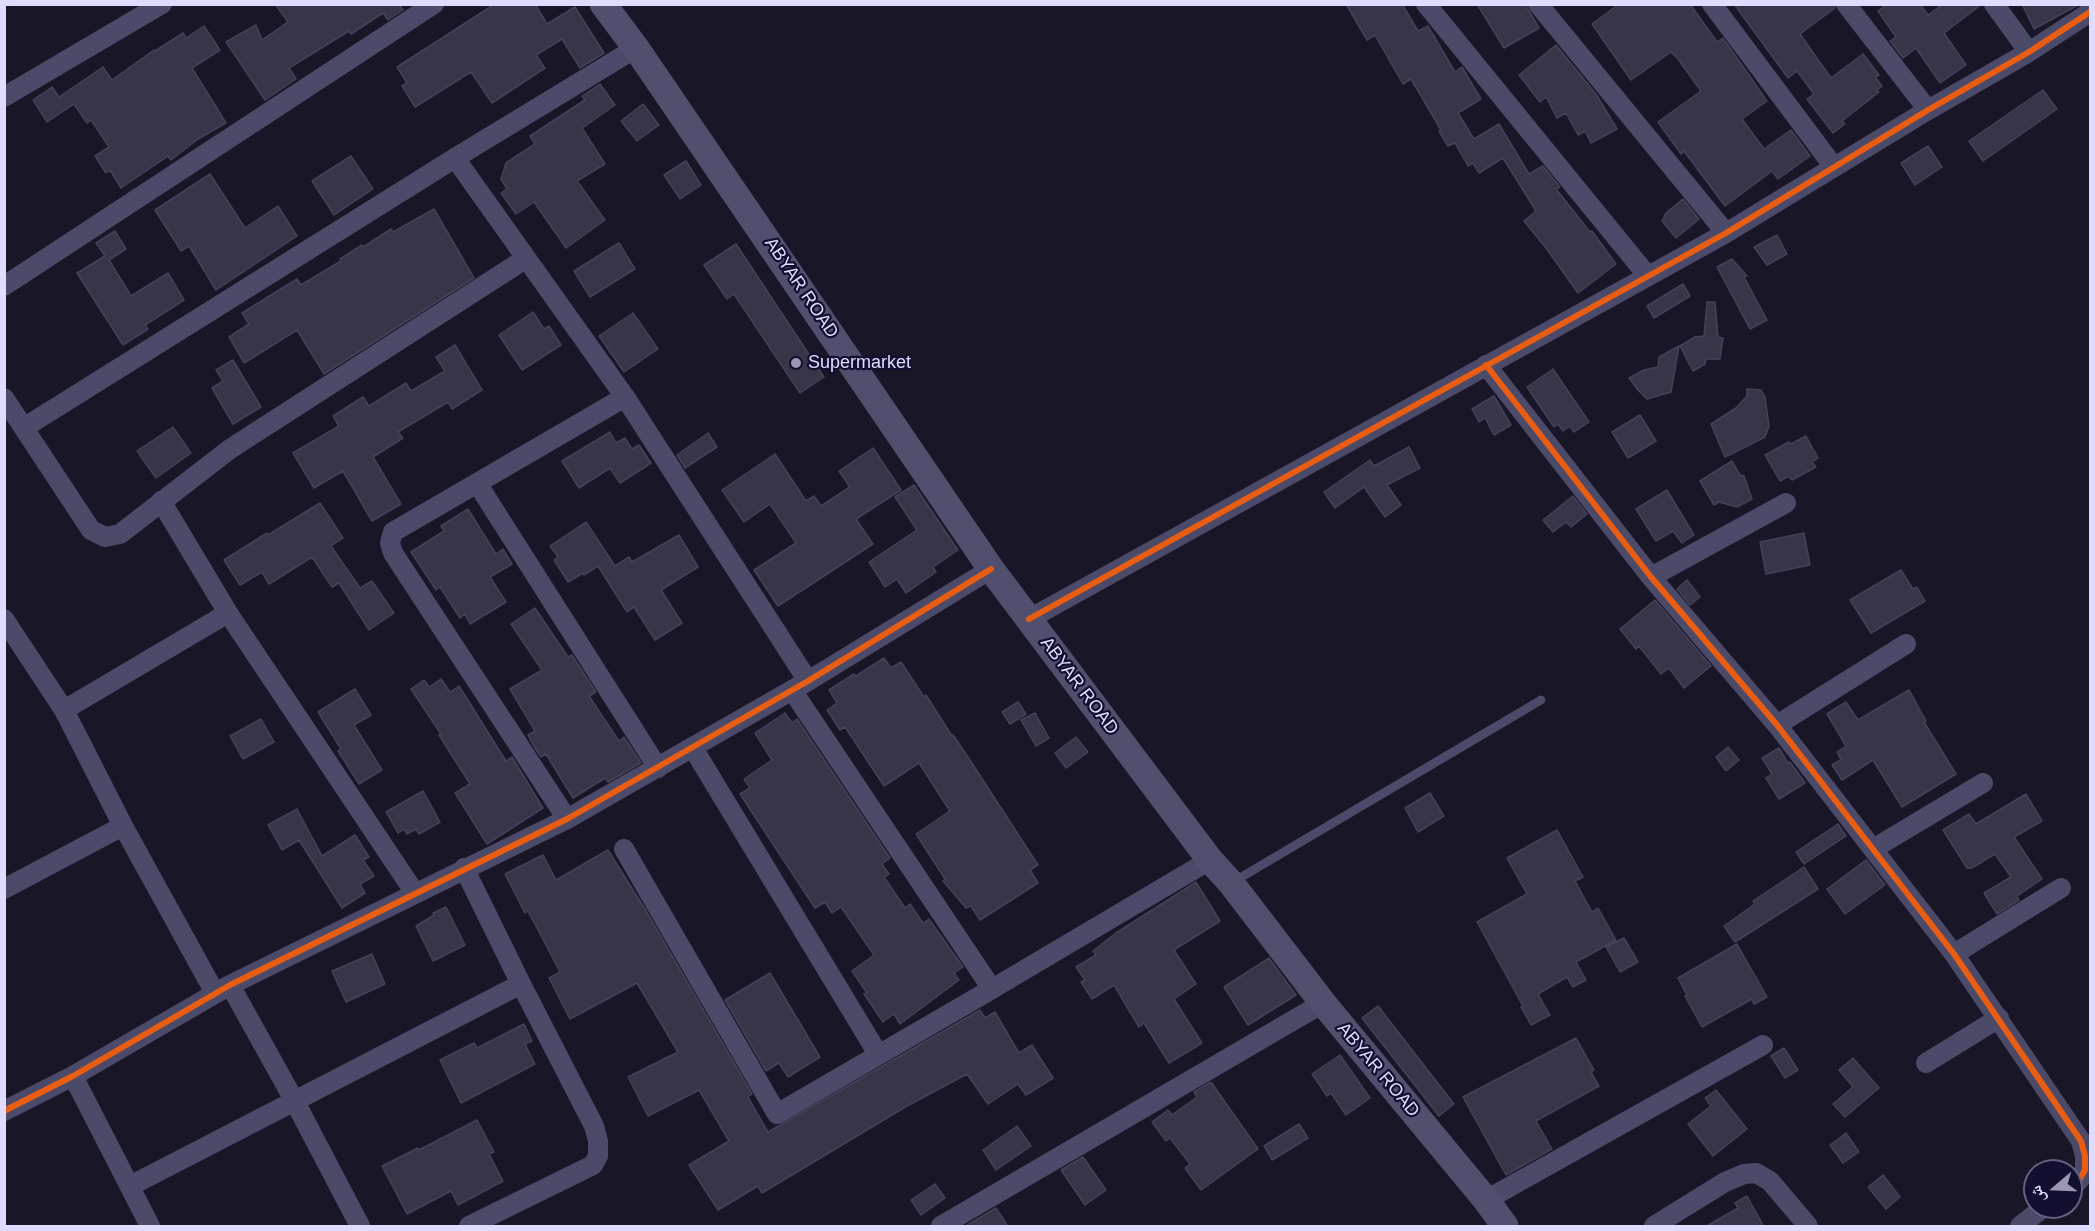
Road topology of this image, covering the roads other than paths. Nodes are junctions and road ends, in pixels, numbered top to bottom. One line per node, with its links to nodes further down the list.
1 (162, 4): 12 (street)
2 (434, 4): 19 (street)
3 (603, 4): 10 (main road, ABYAR ROAD)
4 (1426, 4): 18 (street)
5 (1538, 4): 16 (street)
6 (1712, 4): 15 (street)
7 (1846, 4): 13 (street)
8 (1994, 4): 11 (street)
9 (2091, 12): 11 (street)
10 (636, 48): 14 (street); 27 (main road, ABYAR ROAD)
11 (2029, 52): 13 (street)
12 (4, 98)
13 (1928, 110): 15 (street)
14 (456, 158): 17 (street); 23 (street)
15 (1834, 167): 16 (street)
16 (1726, 233): 18 (street)
17 (525, 259): 21 (street); 25 (street)
18 (1647, 275): 20 (street)
19 (4, 286)
20 (1486, 365): 28 (street); 31 (street)
21 (625, 397): 24 (street); 33 (street)
22 (4, 398): 23 (street)
23 (25, 427): 25 (street)
24 (477, 483): 38 (street); 40 (street)
25 (161, 501): 29 (street)
26 (1786, 503): 28 (street)
27 (991, 569): 31 (main road, ABYAR ROAD); 33 (street)
28 (1652, 577): 36 (street)
29 (228, 613): 35 (street); 49 (street)
30 (4, 619): 35 (street)
31 (1029, 619): 44 (main road, ABYAR ROAD)
32 (1906, 644): 36 (street)
33 (800, 685): 37 (street); 53 (street)
34 (1541, 700): 46 (lane)
35 (64, 710): 41 (street)
36 (1777, 725): 43 (street)
37 (693, 748): 38 (street); 57 (street)
38 (658, 768): 40 (street)
39 (1983, 783): 43 (street)
40 (567, 819): 45 (street)
41 (123, 826): 48 (street); 52 (street)
42 (624, 849): 57 (street)
43 (1873, 849): 50 (street)
44 (1210, 860): 46 (main road, ABYAR ROAD); 53 (street)
45 (464, 868): 49 (street); 51 (street)
46 (1230, 883): 54 (main road, ABYAR ROAD)
47 (2061, 888): 50 (street)
48 (4, 889)
49 (415, 893): 52 (street)
50 (1954, 954): 55 (street)
51 (521, 984): 60 (street); 67 (street)
52 (223, 989): 59 (street); 60 (street)
53 (992, 989): 57 (street)
54 (1323, 1003): 64 (main road, ABYAR ROAD); 68 (street)
55 (1999, 1018): 58 (street); 62 (street)
56 (1763, 1045): 64 (street)
57 (878, 1054)
58 (1926, 1063)
59 (73, 1076): 61 (street); 63 (street)
60 (294, 1100): 63 (street); 66 (street)
61 (4, 1112)
62 (2083, 1173)
63 (130, 1186): 65 (street)
64 (1486, 1200): 69 (main road, ABYAR ROAD)
65 (150, 1227)
66 (360, 1227)
67 (469, 1227)
68 (941, 1227)
69 (1506, 1227)
70 (1653, 1227): 71 (street)
71 (1808, 1227)

